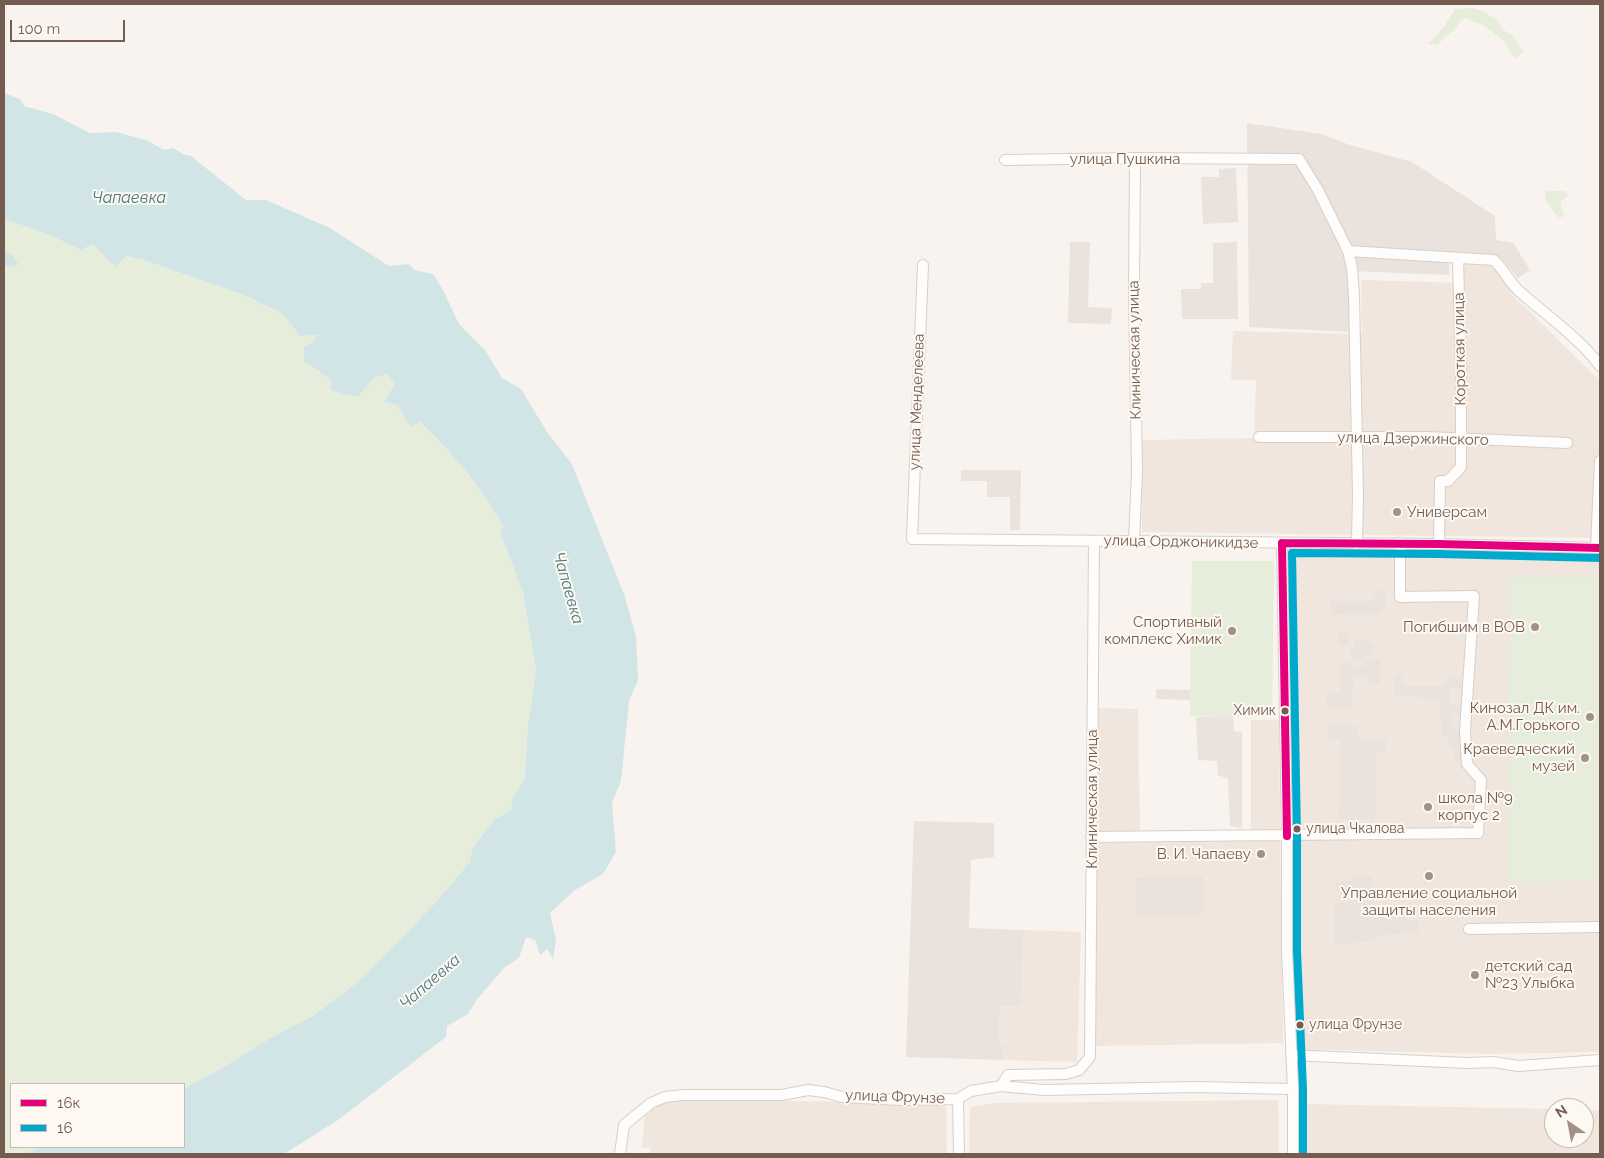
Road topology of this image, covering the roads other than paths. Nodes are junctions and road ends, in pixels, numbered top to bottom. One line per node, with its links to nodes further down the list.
1 (1135, 158): 2 (street, улица Пушкина); 3 (street, улица Пушкина); 14 (street, Клиническая улица)
2 (1005, 160)
3 (1348, 251): 4 (street); 7 (street)
4 (1458, 258): 6 (street); 9 (street, Короткая улица)
5 (923, 264): 12 (street, улица Менделеева)
6 (1600, 366)
7 (1357, 436): 8 (street, улица Дзержинского); 9 (street, улица Дзержинского); 17 (street)
8 (1259, 437)
9 (1460, 439): 10 (street, улица Дзержинского); 18 (street, Короткая улица)
10 (1567, 443)
11 (1600, 461): 19 (street)
12 (912, 539): 13 (street, улица Орджоникидзе)
13 (1094, 541): 14 (street, улица Орджоникидзе); 21 (street, Клиническая улица)
14 (1134, 541): 15 (street, улица Орджоникидзе)
15 (1282, 543): 17 (street, улица Орджоникидзе); 20 (street)
16 (1400, 543): 17 (street, улица Орджоникидзе); 18 (street, улица Орджоникидзе); 20 (street)
17 (1357, 544)
18 (1439, 544): 19 (street, улица Орджоникидзе)
19 (1598, 548)
20 (1287, 836): 21 (street); 24 (street)
21 (1091, 837): 26 (street, Клиническая улица)
22 (1600, 927): 23 (street)
23 (1469, 929)
24 (1291, 1055): 25 (street); 27 (street)
25 (1600, 1060)
26 (1000, 1086): 27 (street, улица Фрунзе); 28 (street, улица Фрунзе)
27 (1293, 1089): 31 (street)
28 (958, 1099): 29 (street, улица Фрунзе); 30 (street)
29 (620, 1154)
30 (959, 1154)
31 (1294, 1154)

